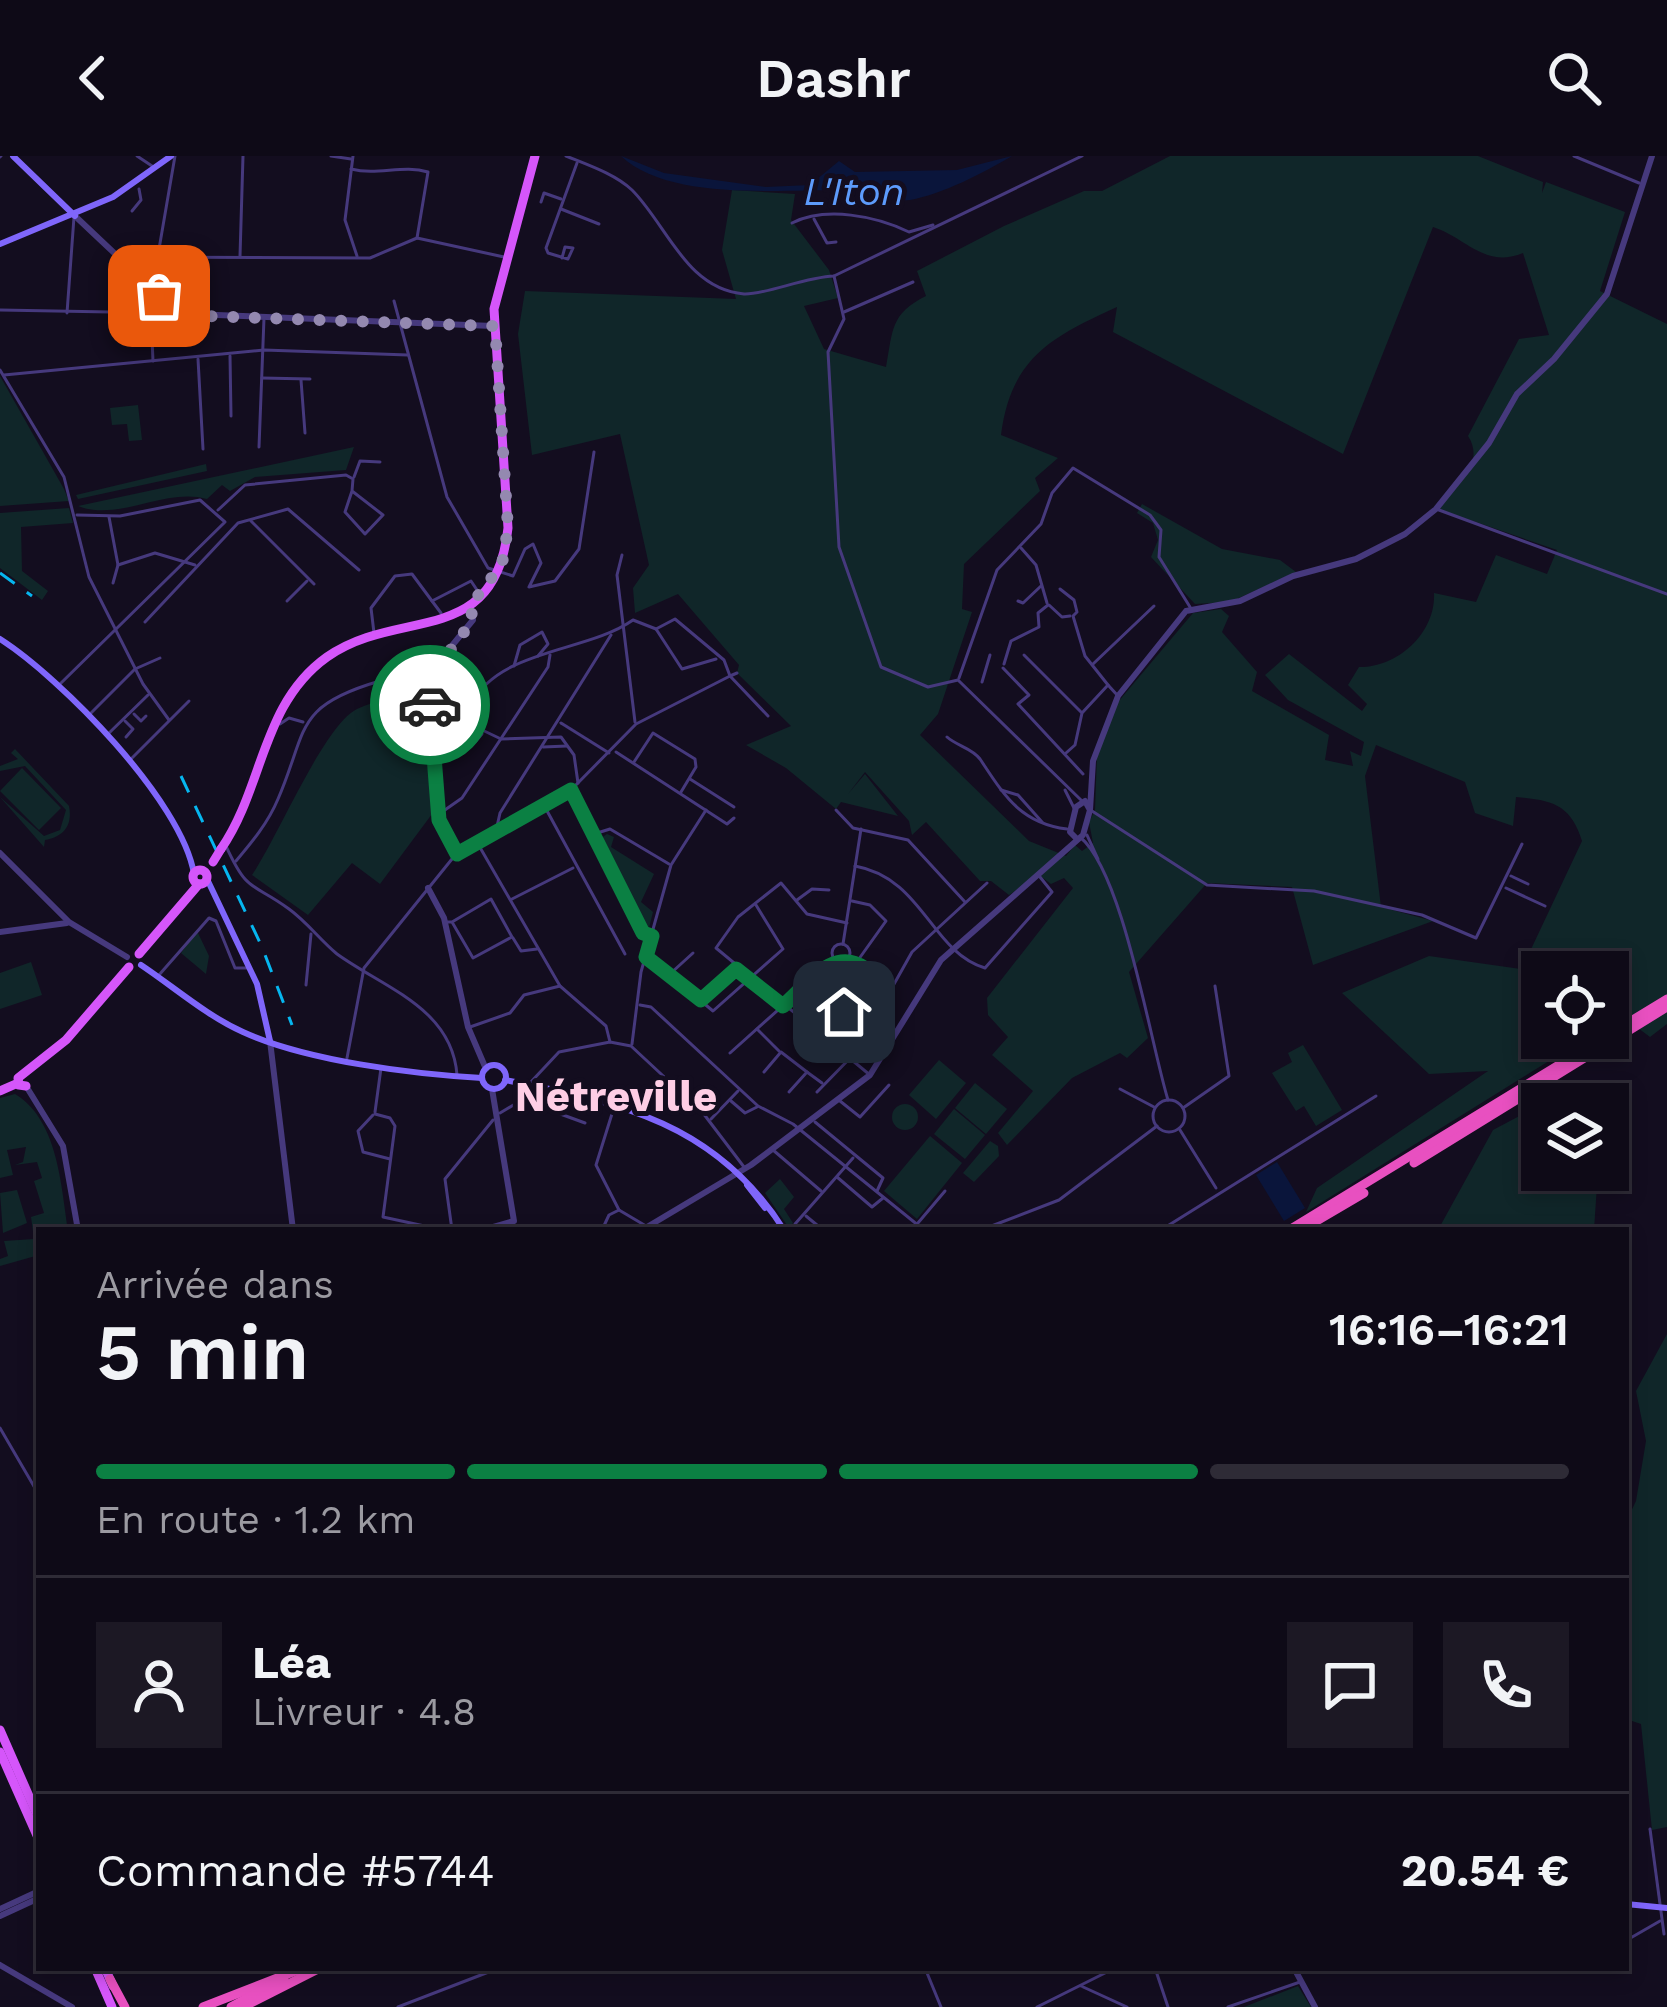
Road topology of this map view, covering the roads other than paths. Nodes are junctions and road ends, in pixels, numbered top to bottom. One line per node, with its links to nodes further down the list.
1 (13, 156): 20 (main road)
2 (137, 156): 13 (street)
3 (173, 156): 13 (main road); 36 (street)
4 (243, 156): 37 (street)
5 (331, 156): 11 (street)
6 (535, 156): 35 (main road)
7 (566, 156): 12 (street)
8 (1082, 156): 29 (street)
9 (1574, 156): 15 (street)
10 (1652, 156): 15 (street)
11 (353, 158): 14 (street)
12 (578, 161): 18 (street); 40 (street)
13 (153, 168): 16 (main road)
14 (351, 169): 31 (street); 34 (street)
15 (1643, 184): 71 (street)
16 (137, 185): 17 (street); 21 (main road); 23 (street)
17 (130, 197)
18 (563, 199): 19 (street); 22 (street)
19 (541, 202)
20 (63, 204): 24 (main road); 26 (main road)
21 (88, 208): 24 (main road); 30 (street)
22 (560, 208): 28 (street); 38 (street)
23 (132, 211)
24 (75, 215): 26 (main road); 30 (street); 46 (street)
25 (814, 218): 27 (street); 29 (street); 32 (street)
26 (58, 222): 33 (main road)
27 (792, 223)
28 (599, 224)
29 (935, 226): 40 (street)
30 (88, 227): 39 (street)
31 (417, 238): 34 (street); 35 (street)
32 (836, 242)
33 (0, 244)
34 (357, 257): 37 (street)
35 (504, 257): 53 (main road)
36 (156, 258): 37 (street); 39 (street); 42 (street)
37 (240, 258)
38 (562, 258)
39 (121, 259): 42 (street); 42 (street)
40 (834, 276): 48 (street)
41 (913, 283): 48 (street)
42 (150, 287): 43 (street)
43 (164, 300): 47 (street); 50 (street)
44 (394, 301): 52 (street)
45 (0, 310): 46 (street)
46 (67, 313): 49 (street)
47 (165, 313): 49 (street); 50 (street)
48 (843, 313): 117 (street)
49 (151, 314): 58 (street)
50 (190, 316): 51 (street)
51 (264, 318): 52 (street); 54 (street)
52 (403, 323): 53 (street); 56 (street)
53 (495, 326): 82 (main road)
54 (264, 350): 55 (street); 56 (street); 60 (street)
55 (230, 354): 57 (street); 63 (street)
56 (411, 355): 82 (street)
57 (198, 358): 58 (street); 66 (street)
58 (153, 362): 59 (street)
59 (2, 372): 73 (street)
60 (260, 377): 62 (street); 65 (street)
61 (310, 379): 62 (street)
62 (301, 380): 64 (street)
63 (231, 416)
64 (305, 433)
65 (259, 447)
66 (203, 449)
67 (594, 452): 82 (street)
68 (380, 462): 69 (street)
69 (353, 479): 70 (street); 72 (street)
70 (352, 491): 70 (street)
71 (1436, 509): 87 (street); 94 (street)
72 (216, 512): 74 (street); 78 (street)
73 (77, 515): 74 (street); 98 (street)
74 (109, 515): 80 (street)
75 (250, 520): 79 (street); 81 (street); 88 (street)
76 (1021, 548): 84 (street); 94 (street); 117 (street)
77 (622, 555): 99 (street)
78 (187, 562): 79 (street); 80 (street); 98 (street)
79 (195, 565): 97 (street)
80 (118, 566): 83 (street)
81 (359, 571)
82 (497, 572): 93 (main road)
83 (112, 584)
84 (1042, 585): 90 (street); 91 (street)
85 (1060, 589): 95 (street)
86 (477, 590): 89 (street)
87 (1667, 594)
88 (287, 601)
89 (432, 601): 96 (street); 102 (street)
90 (1018, 601)
91 (1048, 605): 95 (street); 113 (street)
92 (1154, 605): 111 (street)
93 (470, 606): 96 (main road); 168 (street)
94 (1191, 608): 125 (street)
95 (1072, 616): 111 (street)
96 (445, 620): 102 (main road)
97 (145, 622)
98 (115, 629): 114 (street); 121 (street)
99 (621, 629): 100 (street); 101 (street); 138 (street)
100 (656, 629): 109 (street); 109 (street)
101 (612, 633): 104 (street); 136 (street)
102 (375, 636): 139 (main road)
103 (0, 639): 121 (main road)
104 (549, 653): 108 (street); 145 (street)
105 (990, 655): 110 (street)
106 (1024, 655): 130 (street)
107 (160, 658): 114 (street)
108 (536, 658): 112 (street); 112 (street)
109 (719, 658): 116 (street)
110 (988, 663): 113 (street); 119 (street)
111 (1092, 666): 123 (street)
112 (514, 667): 122 (street)
113 (1004, 668): 150 (street)
114 (135, 669): 124 (street); 131 (street)
115 (737, 673): 116 (street)
116 (730, 676): 133 (street); 138 (street)
117 (958, 680): 157 (street)
118 (380, 681): 137 (street)
119 (982, 682)
120 (445, 684): 122 (street)
121 (59, 685): 131 (main road)
122 (486, 685): 140 (street)
123 (1108, 685): 125 (street); 126 (street)
124 (149, 694): 128 (street); 135 (street)
125 (1118, 696): 129 (street)
126 (1098, 697): 129 (street); 130 (street)
127 (189, 701): 135 (street)
128 (132, 711): 132 (street); 134 (street)
129 (1111, 712): 156 (street)
130 (1082, 713): 150 (street)
131 (88, 716): 142 (main road)
132 (146, 716)
133 (768, 716)
134 (124, 719): 142 (street); 143 (street)
135 (169, 720): 151 (street)
136 (560, 722): 141 (street); 149 (street)
137 (304, 724): 139 (street); 180 (street)
138 (635, 724): 149 (street)
139 (271, 728): 177 (main road)
140 (484, 732): 145 (street); 146 (street)
141 (551, 734): 145 (street); 147 (street); 148 (street)
142 (107, 736): 151 (main road)
143 (126, 737)
144 (947, 737): 159 (street)
145 (501, 739): 168 (street)
146 (452, 745)
147 (569, 745): 148 (street); 155 (street)
148 (543, 747): 172 (street)
149 (613, 753): 152 (street); 155 (street)
150 (1065, 754): 153 (street)
151 (129, 761): 184 (main road)
152 (634, 764): 154 (street); 160 (street)
153 (1083, 774)
154 (689, 778): 160 (street); 163 (street)
155 (578, 784): 158 (street)
156 (1091, 786): 161 (street); 166 (street)
157 (1064, 788): 161 (street); 167 (street)
158 (571, 790): 162 (street); 174 (street)
159 (1001, 790): 170 (street); 170 (street)
160 (680, 793): 164 (street)
161 (1082, 801): 166 (street); 167 (street)
162 (545, 807): 172 (street); 183 (street)
163 (734, 808)
164 (706, 810): 169 (street); 181 (street)
165 (836, 810): 171 (street)
166 (1090, 810): 173 (street); 189 (street)
167 (1075, 811): 173 (street)
168 (440, 812): 179 (street)
169 (734, 818)
170 (1043, 824): 173 (street)
171 (861, 829): 182 (street); 197 (street)
172 (496, 831): 175 (street)
173 (1074, 833): 186 (street); 262 (street)
174 (593, 834): 181 (street); 206 (street)
175 (477, 842): 179 (street); 192 (street)
176 (1522, 844): 185 (street)
177 (223, 847): 180 (street); 184 (main road, bridge)
178 (0, 853): 200 (street)
179 (457, 854): 190 (street)
180 (234, 863): 205 (street)
181 (670, 865): 206 (street)
182 (855, 866): 196 (street); 203 (street)
183 (575, 868): 194 (street); 212 (street)
184 (201, 875): 216 (main road); 218 (main road)
185 (1509, 875): 188 (street); 189 (street)
186 (1040, 876): 209 (street); 209 (street)
187 (987, 883): 197 (street)
188 (1528, 884)
189 (1504, 887): 199 (street)
190 (428, 889): 201 (street); 219 (street)
191 (829, 890): 195 (street)
192 (505, 892): 193 (street); 194 (street)
193 (491, 899): 201 (street); 207 (street)
194 (510, 900): 210 (street)
195 (796, 901): 198 (street); 202 (street)
196 (850, 901): 202 (street); 217 (street)
197 (966, 903): 203 (street)
198 (754, 904): 221 (street); 224 (street)
199 (1545, 907)
200 (69, 922): 204 (street); 216 (street)
201 (448, 922): 207 (street); 235 (street)
202 (847, 923): 208 (street)
203 (937, 928): 209 (street); 227 (street)
204 (0, 932)
205 (311, 932): 219 (street); 225 (street)
206 (652, 936): 213 (street)
207 (512, 937): 210 (street)
208 (843, 944): 214 (street); 215 (street)
209 (954, 947): 247 (street)
210 (538, 948): 226 (street)
211 (693, 953): 222 (street)
212 (625, 954)
213 (646, 957): 222 (street); 231 (street)
214 (849, 958): 215 (street); 217 (street)
215 (835, 959): 232 (street)
216 (134, 961): 223 (main road); 250 (main road)
217 (856, 963): 220 (street)
218 (250, 968): 223 (street); 236 (main road)
219 (364, 968): 241 (street); 248 (street)
220 (864, 968): 227 (street); 233 (street)
221 (736, 969): 224 (street); 229 (street)
222 (671, 973): 229 (street)
223 (158, 976): 236 (main road)
224 (752, 981): 229 (street); 232 (street)
225 (306, 985)
226 (560, 986): 235 (street); 237 (street)
227 (890, 986): 233 (street)
228 (1215, 986): 267 (street)
229 (701, 1000)
230 (1667, 1003): 308 (highway); 309 (highway)
231 (640, 1005): 238 (street); 255 (street)
232 (783, 1006): 234 (street); 242 (street)
233 (869, 1026): 242 (street)
234 (757, 1029): 239 (street); 240 (street)
235 (469, 1030): 244 (street)
236 (270, 1041): 241 (main road); 293 (street)
237 (610, 1042): 238 (street); 251 (street)
238 (632, 1046): 270 (street)
239 (781, 1052): 245 (street); 246 (street)
240 (730, 1053)
241 (347, 1058): 243 (main road)
242 (850, 1059): 247 (street); 252 (street)
243 (382, 1065): 248 (main road); 268 (street)
244 (487, 1071): 248 (main road); 249 (main road); 254 (main road)
245 (764, 1072)
246 (807, 1072): 252 (street); 258 (street)
247 (870, 1075): 264 (street)
248 (457, 1077)
249 (506, 1080): 251 (main road); 254 (main road)
250 (23, 1081): 257 (main road); 292 (street)
251 (529, 1084): 263 (main road)
252 (824, 1084): 259 (street)
253 (889, 1085): 264 (street)
254 (492, 1089): 269 (street)
255 (740, 1089): 261 (street); 265 (street)
256 (1120, 1089): 266 (street)
257 (0, 1091)
258 (789, 1092)
259 (817, 1092)
260 (1376, 1096): 282 (street)
261 (730, 1100): 265 (street); 270 (street)
262 (1168, 1100): 266 (street); 267 (street)
263 (616, 1101): 280 (main road); 287 (street)
264 (840, 1101): 271 (street)
265 (758, 1106): 274 (street)
266 (1155, 1108): 273 (street)
267 (1183, 1108): 275 (street)
268 (375, 1114): 278 (street); 278 (street)
269 (495, 1118): 272 (street); 289 (street); 296 (street)
270 (710, 1120): 280 (street)
271 (813, 1120): 274 (street); 277 (street)
272 (585, 1123)
273 (1156, 1126): 275 (street); 306 (street)
274 (799, 1129): 276 (street); 279 (street)
275 (1179, 1129): 282 (street)
276 (772, 1150): 280 (street); 283 (street)
277 (855, 1155): 279 (street); 285 (street)
278 (390, 1159): 290 (street)
279 (845, 1167): 281 (street); 285 (street)
280 (741, 1170): 301 (street); 302 (main road)
281 (836, 1176): 283 (street); 286 (street)
282 (1218, 1191): 307 (street)
283 (822, 1192): 288 (street)
284 (945, 1192): 305 (street)
285 (876, 1193): 286 (street)
286 (883, 1198): 304 (street)
287 (619, 1210): 299 (street); 300 (street)
288 (803, 1214): 291 (street); 303 (street)
289 (514, 1221): 297 (street); 298 (street)
290 (393, 1222): 294 (street); 295 (street)
291 (795, 1224)
292 (77, 1227)
293 (293, 1227)
294 (392, 1227)
295 (424, 1227)
296 (452, 1227)
297 (493, 1227)
298 (517, 1227)
299 (603, 1227)
300 (642, 1227)
301 (648, 1227)
302 (779, 1227)
303 (819, 1227)
304 (913, 1227)
305 (915, 1227)
306 (988, 1227)
307 (1165, 1227)
308 (1294, 1227)
309 (1306, 1227)
310 (0, 1428): 311 (street)
311 (36, 1490)
312 (0, 1730): 314 (main road)
313 (0, 1752): 316 (main road)
314 (36, 1812)
315 (1650, 1829): 319 (street)
316 (36, 1833)
317 (36, 1896): 320 (street)
318 (1629, 1904): 319 (main road)
319 (1663, 1908): 321 (street)
320 (0, 1913)
321 (1661, 1920): 322 (street); 323 (street)
322 (1664, 1934)
323 (1629, 1939)
324 (0, 1965): 338 (street)
325 (96, 1971): 339 (main road)
326 (295, 1971): 341 (highway)
327 (297, 1971): 342 (highway)
328 (314, 1971): 343 (highway)
329 (315, 1971): 344 (highway)
330 (491, 1971): 345 (street)
331 (927, 1971): 346 (street)
332 (1156, 1971): 349 (street)
333 (1296, 1971): 336 (street)
334 (1107, 1972): 337 (street)
335 (107, 1973): 340 (highway)
336 (1301, 1981): 350 (street); 351 (street)
337 (1079, 1985): 347 (street); 348 (street)
338 (72, 2007)
339 (112, 2007)
340 (124, 2007)
341 (203, 2007)
342 (231, 2007)
343 (244, 2007)
344 (257, 2007)
345 (398, 2007)
346 (941, 2007)
347 (1037, 2007)
348 (1127, 2007)
349 (1168, 2007)
350 (1228, 2007)
351 (1316, 2007)

